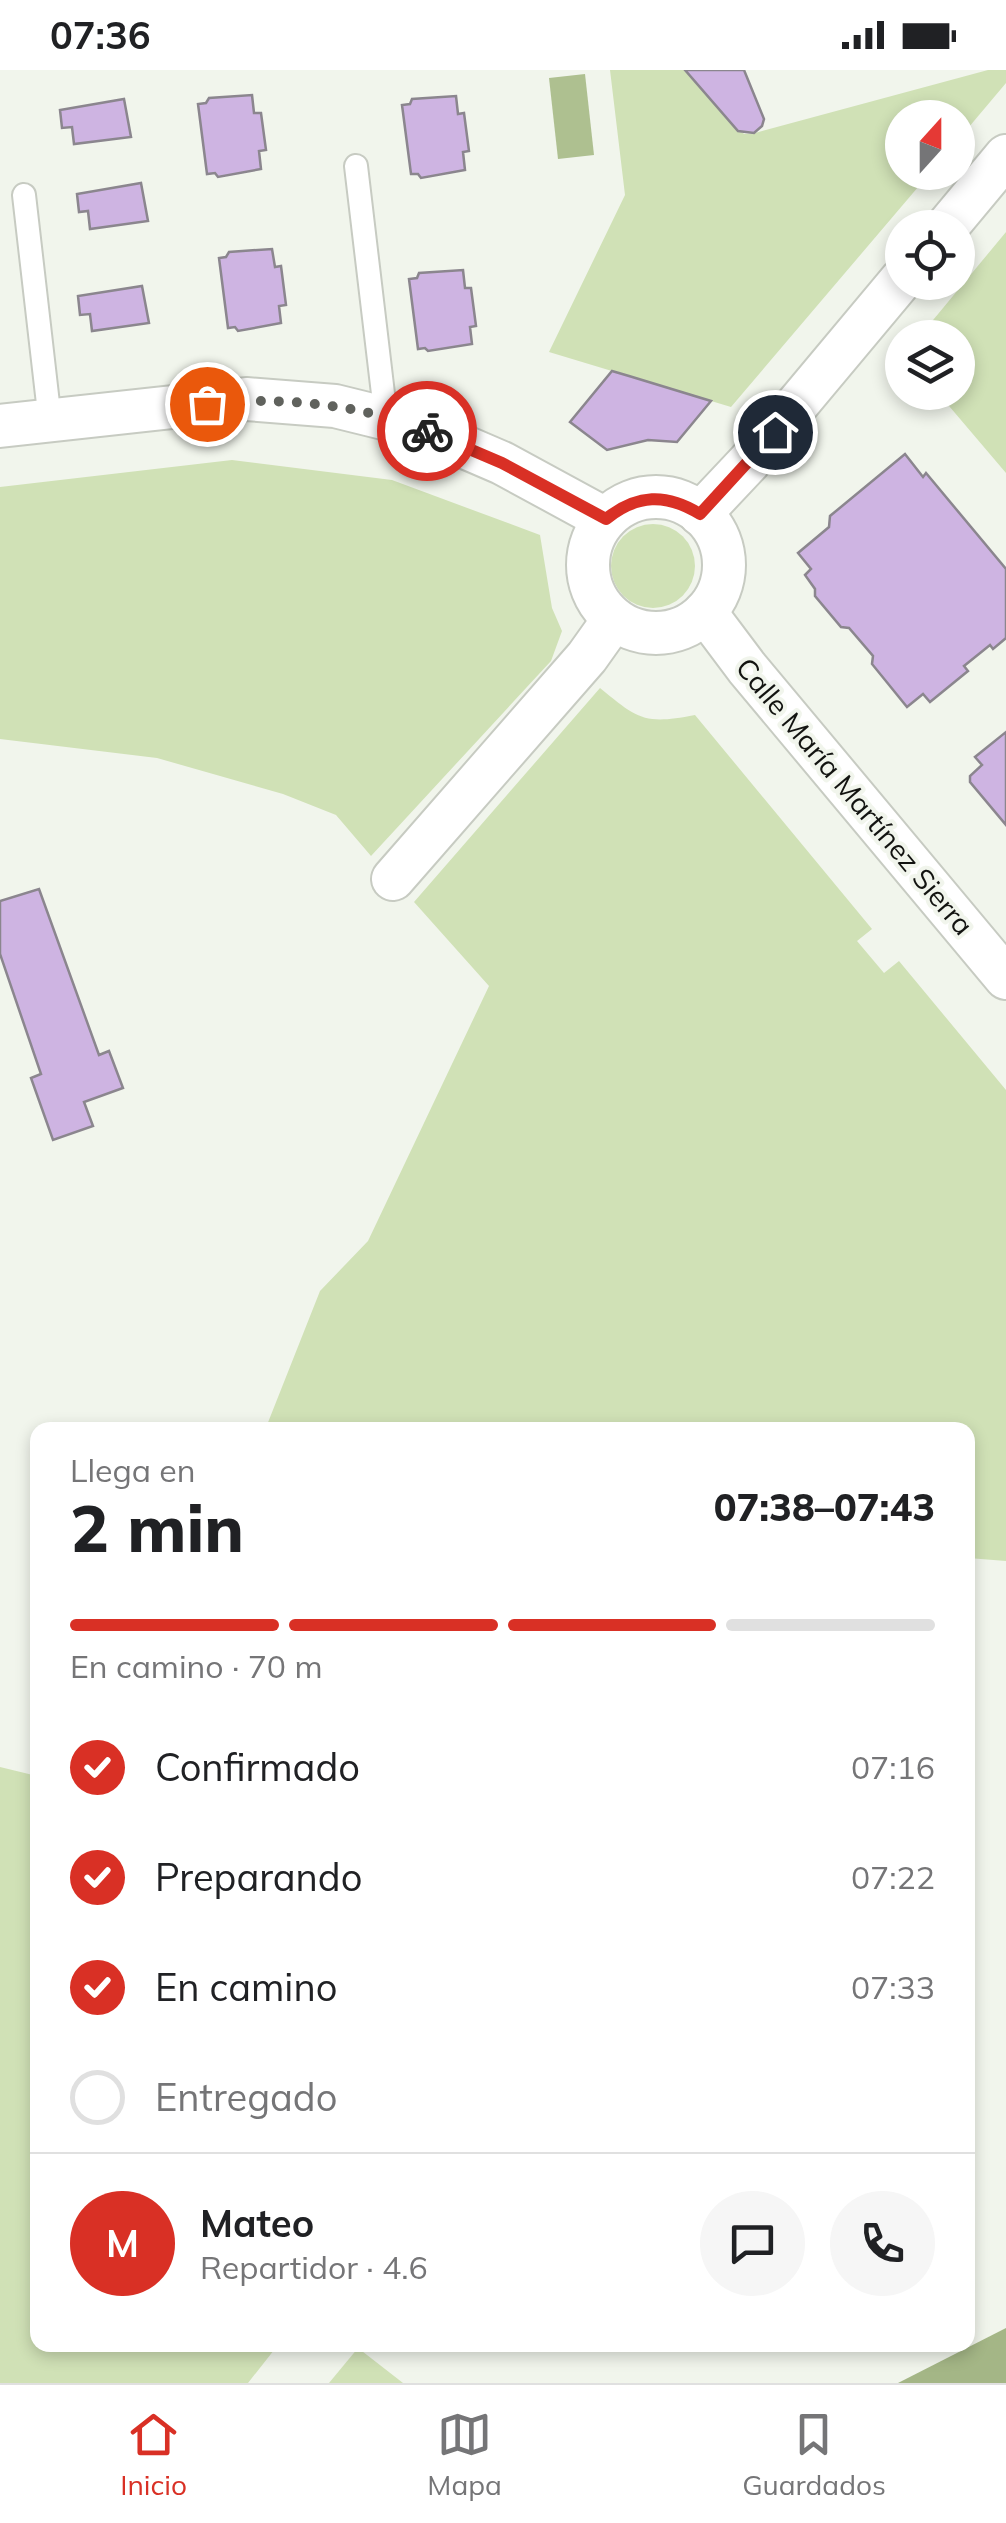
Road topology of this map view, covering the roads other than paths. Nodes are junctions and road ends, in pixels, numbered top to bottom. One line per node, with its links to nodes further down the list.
1 (1006, 156): 4 (street)
2 (356, 166): 6 (lane)
3 (24, 195): 7 (lane)
4 (961, 210)
5 (885, 300): 9 (street)
6 (386, 419): 7 (street); 10 (street)
7 (50, 421): 8 (street)
8 (0, 426)
9 (700, 514): 10 (street); 11 (street)
10 (606, 519): 12 (street)
11 (705, 612): 12 (street); 14 (street, Calle María Martínez Sierra)
12 (614, 619): 13 (street)
13 (393, 880)
14 (1006, 978)

